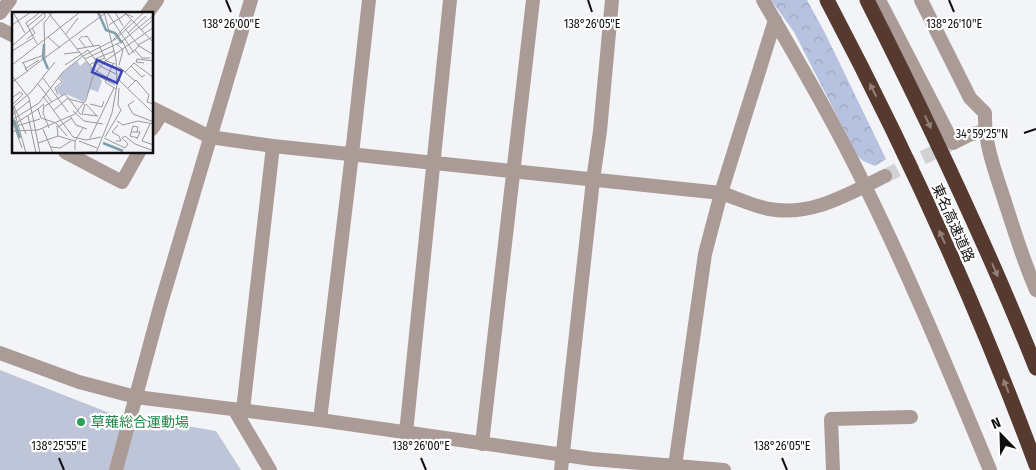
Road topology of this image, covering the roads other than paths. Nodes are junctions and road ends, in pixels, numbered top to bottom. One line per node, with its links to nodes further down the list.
1 (10, 0): 14 (street)
2 (157, 0): 13 (street)
3 (251, 0): 20 (street)
4 (369, 0): 24 (street)
5 (450, 0): 25 (street)
6 (533, 0): 26 (street)
7 (612, 0): 28 (street)
8 (763, 0): 15 (street)
9 (827, 0): 41 (highway, 東名高速道路, one-way to 9)
10 (867, 0): 33 (highway, 東名高速道路, one-way to 33)
11 (879, 0): 19 (street)
12 (921, 0): 19 (street)
13 (149, 12)
14 (0, 13)
15 (775, 20): 29 (street); 30 (street)
16 (0, 29): 17 (street)
17 (12, 35)
18 (157, 110): 20 (street)
19 (984, 131): 31 (street)
20 (210, 137): 21 (street); 34 (street)
21 (272, 146): 24 (street); 35 (street)
22 (70, 154): 23 (street)
23 (138, 154)
24 (352, 154): 25 (street); 37 (street)
25 (433, 163): 26 (street); 38 (street)
26 (514, 172): 28 (street); 39 (street)
27 (885, 176): 29 (street)
28 (593, 180): 30 (street); 40 (street)
29 (865, 185): 30 (street); 48 (street)
30 (721, 192): 42 (street)
31 (1036, 290)
32 (0, 353): 34 (street)
33 (1036, 368)
34 (136, 397): 35 (street); 43 (street)
35 (239, 410): 37 (street); 44 (street)
36 (911, 417): 47 (street)
37 (320, 420): 38 (street)
38 (406, 433): 39 (street)
39 (482, 444): 40 (street)
40 (562, 455): 42 (street); 45 (street)
41 (1036, 465)
42 (675, 466): 46 (street)
43 (116, 470)
44 (270, 470)
45 (561, 470)
46 (724, 470)
47 (833, 470)
48 (990, 470)

